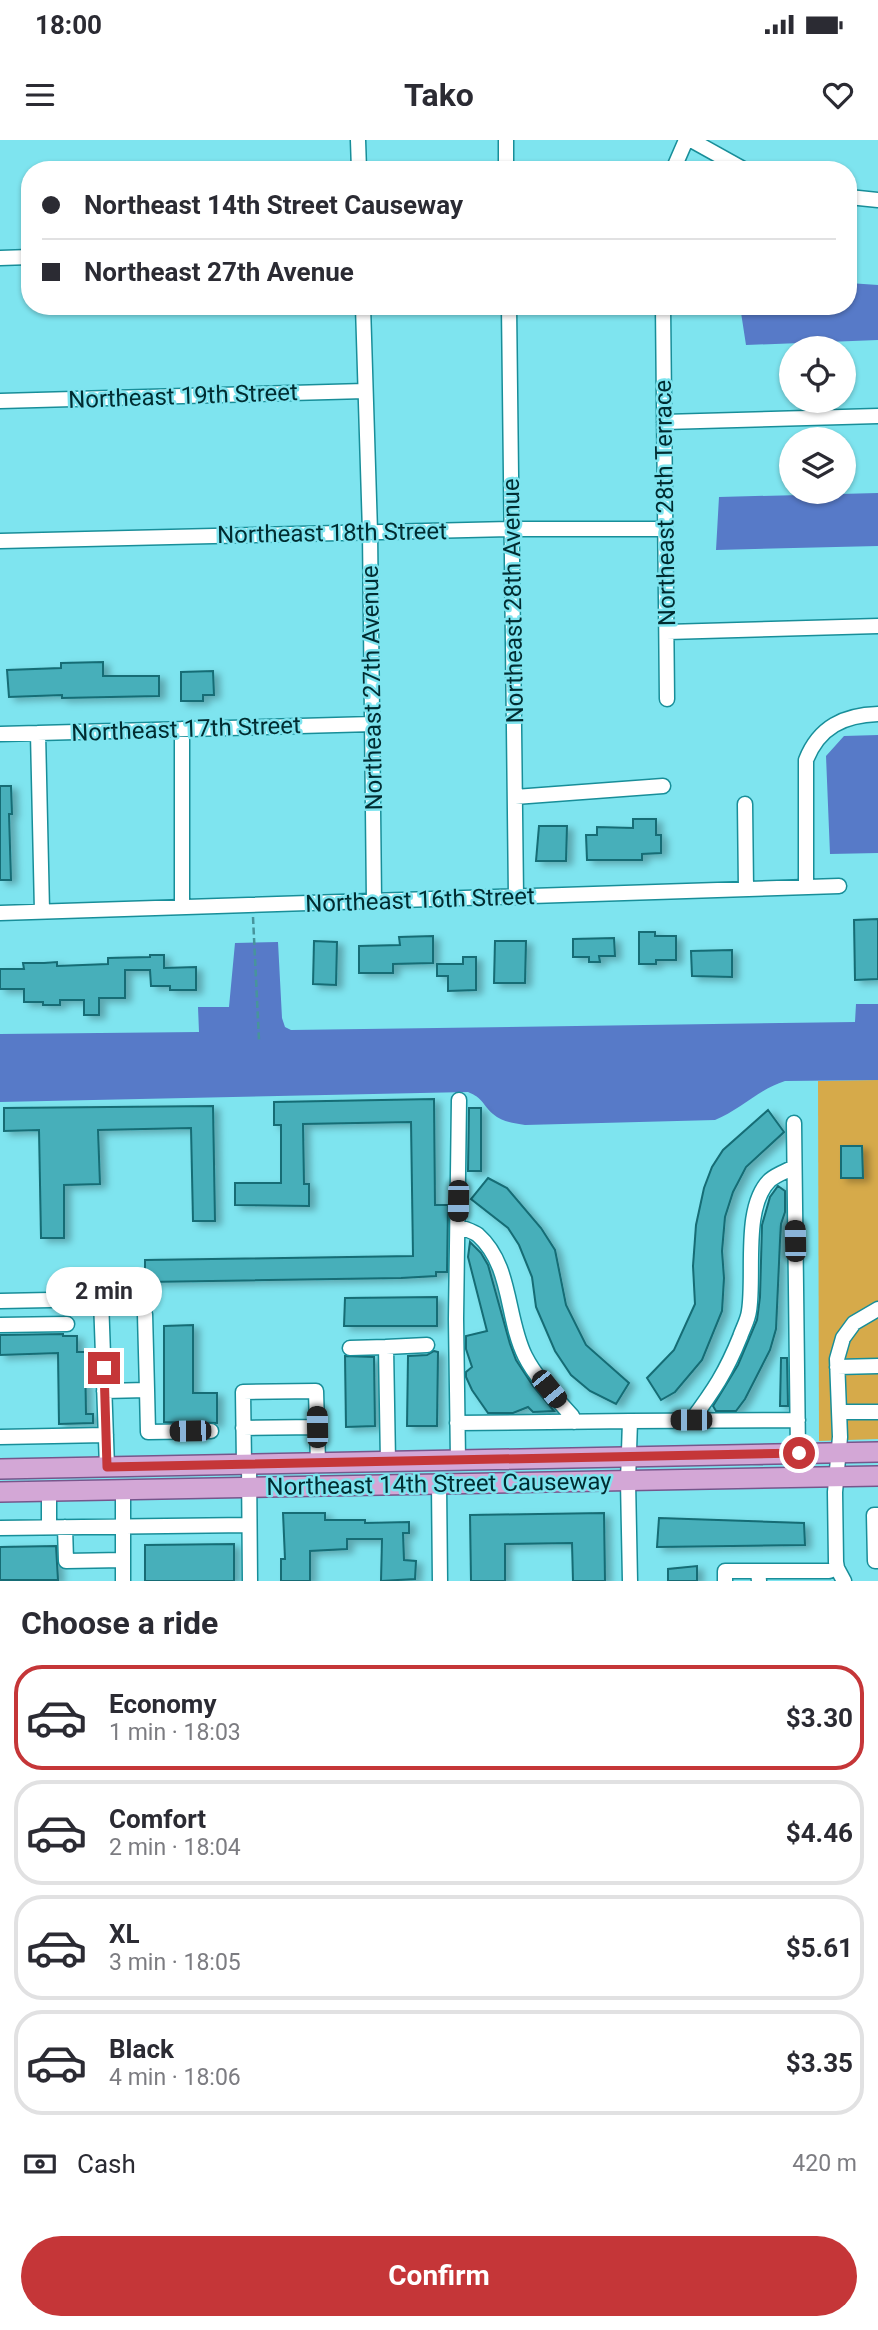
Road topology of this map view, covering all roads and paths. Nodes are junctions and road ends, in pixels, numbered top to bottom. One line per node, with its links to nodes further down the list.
1 (358, 140): 4 (street)
2 (506, 140): 5 (street)
3 (688, 140): 6 (street); 7 (street)
4 (359, 161)
5 (506, 161)
6 (678, 161)
7 (728, 161)
8 (857, 198): 9 (street)
9 (878, 201)
10 (21, 257): 11 (street)
11 (0, 258)
12 (363, 315): 15 (street, Northeast 27th Avenue)
13 (509, 315): 19 (street, Northeast 28th Avenue)
14 (663, 315): 18 (street, Northeast 28th Terrace)
15 (366, 391): 16 (street, Northeast 19th Street); 21 (street, Northeast 27th Avenue)
16 (0, 401)
17 (878, 416): 18 (street)
18 (664, 422): 20 (street, Northeast 28th Terrace)
19 (513, 529): 20 (street, Northeast 18th Street); 21 (street, Northeast 18th Street); 32 (street, Northeast 28th Avenue)
20 (665, 529): 24 (street, Northeast 28th Terrace)
21 (370, 533): 22 (street, Northeast 18th Street); 27 (street, Northeast 27th Avenue)
22 (0, 541)
23 (878, 626): 24 (street)
24 (667, 632): 25 (street, Northeast 28th Terrace)
25 (667, 699)
26 (878, 714): 35 (street)
27 (373, 724): 28 (street, Northeast 17th Street); 38 (street, Northeast 27th Avenue)
28 (182, 729): 29 (street, Northeast 17th Street); 40 (street)
29 (38, 733): 30 (street, Northeast 17th Street); 41 (street)
30 (0, 734)
31 (663, 786): 32 (street)
32 (515, 797): 37 (street, Northeast 28th Avenue)
33 (745, 804): 36 (street)
34 (839, 886): 35 (street, Northeast 16th Street)
35 (806, 887): 36 (street, Northeast 16th Street)
36 (746, 889): 37 (street, Northeast 16th Street)
37 (516, 897): 38 (street, Northeast 16th Street)
38 (374, 901): 39 (street, Northeast 16th Street)
39 (253, 905): 40 (street, Northeast 16th Street); 43 (path)
40 (181, 907): 41 (street, Northeast 16th Street)
41 (42, 911): 42 (street, Northeast 16th Street)
42 (0, 913)
43 (259, 1040)
44 (459, 1100): 47 (street)
45 (794, 1123): 46 (street)
46 (794, 1167): 62 (street); 63 (street)
47 (458, 1226): 65 (street); 66 (street)
48 (0, 1301): 59 (street)
49 (878, 1309): 57 (street)
50 (145, 1314): 58 (street)
51 (67, 1324): 52 (street)
52 (0, 1325)
53 (427, 1345): 54 (street)
54 (386, 1347): 55 (street); 78 (street)
55 (350, 1348)
56 (878, 1366): 57 (street)
57 (837, 1367): 60 (street)
58 (147, 1390): 59 (street); 69 (street)
59 (104, 1391): 70 (street)
60 (839, 1412): 61 (street); 74 (street)
61 (878, 1412)
62 (691, 1420): 63 (street); 64 (street)
63 (797, 1420): 73 (street)
64 (631, 1421): 65 (street); 75 (street)
65 (575, 1422): 66 (street)
66 (457, 1423): 76 (street)
67 (317, 1427): 68 (street); 68 (street); 79 (street)
68 (243, 1428): 80 (street)
69 (211, 1431)
70 (106, 1435): 71 (street); 81 (street)
71 (0, 1437)
72 (878, 1452): 74 (main road, Northeast 14th Street Causeway)
73 (799, 1453): 74 (main road, Northeast 14th Street Causeway); 75 (main road, Northeast 14th Street Causeway)
74 (839, 1453): 84 (street)
75 (629, 1457): 76 (main road, Northeast 14th Street Causeway); 85 (street)
76 (458, 1460): 77 (main road, Northeast 14th Street Causeway)
77 (410, 1461): 78 (main road, Northeast 14th Street Causeway); 86 (main road)
78 (388, 1462): 79 (main road, Northeast 14th Street Causeway)
79 (318, 1463): 80 (main road, Northeast 14th Street Causeway)
80 (246, 1464): 81 (main road, Northeast 14th Street Causeway); 87 (street)
81 (107, 1467): 82 (main road, Northeast 14th Street Causeway); 89 (main road)
82 (0, 1469)
83 (878, 1476): 84 (main road, Northeast 14th Street Causeway)
84 (836, 1477): 85 (main road, Northeast 14th Street Causeway); 99 (street)
85 (628, 1481): 86 (main road, Northeast 14th Street Causeway); 104 (street)
86 (439, 1484): 87 (main road, Northeast 14th Street Causeway); 103 (street)
87 (249, 1488): 88 (main road, Northeast 14th Street Causeway); 92 (street)
88 (123, 1490): 89 (main road, Northeast 14th Street Causeway); 93 (street)
89 (55, 1491): 90 (main road, Northeast 14th Street Causeway); 94 (street)
90 (0, 1493)
91 (878, 1515): 98 (street)
92 (249, 1525): 93 (street); 102 (street)
93 (123, 1526): 95 (street); 97 (street)
94 (49, 1527): 95 (street); 96 (street)
95 (65, 1527): 97 (street)
96 (0, 1528)
97 (123, 1560): 101 (street)
98 (878, 1561)
99 (837, 1568): 100 (street); 106 (street)
100 (758, 1576): 105 (street)
101 (123, 1581)
102 (250, 1581)
103 (440, 1581)
104 (630, 1581)
105 (725, 1581)
106 (844, 1581)

